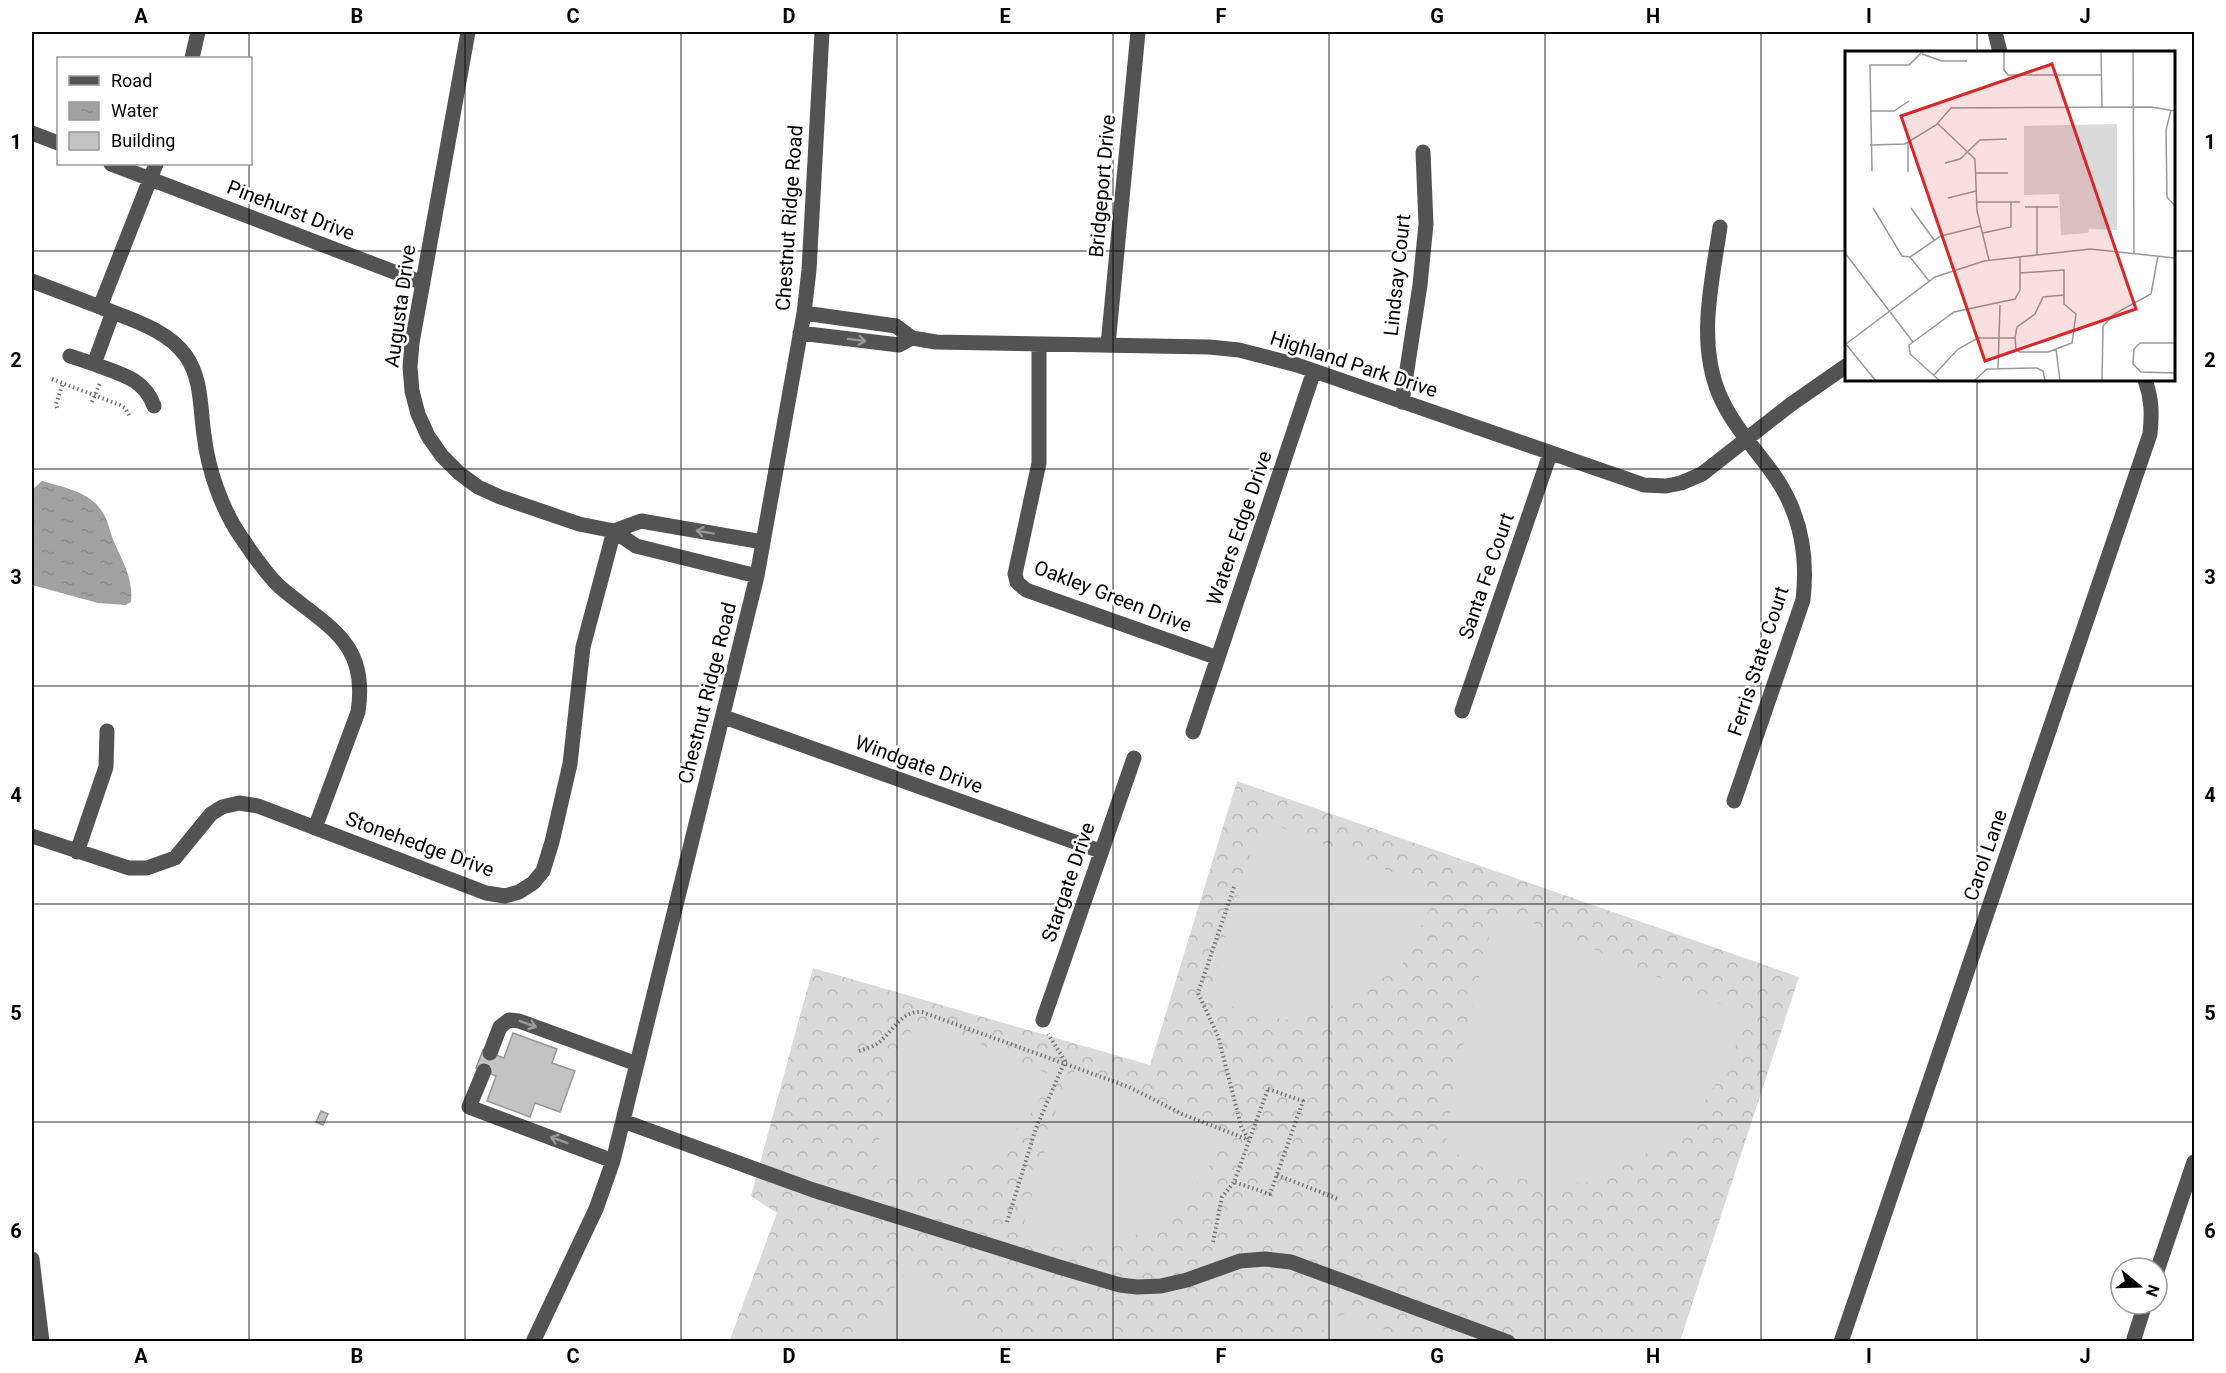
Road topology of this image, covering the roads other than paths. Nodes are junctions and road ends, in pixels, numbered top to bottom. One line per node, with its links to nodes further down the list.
1 (198, 32): 7 (street)
2 (468, 32): 16 (street, Augusta Drive)
3 (822, 32): 18 (street, Chestnut Ridge Road)
4 (1138, 32): 22 (street, Bridgeport Drive)
5 (1995, 32): 6 (street)
6 (2000, 51)
7 (192, 57)
8 (32, 133): 9 (street)
9 (57, 143)
10 (1423, 152): 28 (street, Lindsay Court)
11 (114, 165): 13 (street, Pinehurst Drive)
12 (156, 165): 13 (street)
13 (150, 178): 16 (street, Pinehurst Drive); 17 (street)
14 (1720, 227): 30 (street, Ferris State Court)
15 (32, 281): 17 (street)
16 (423, 283): 32 (street, Augusta Drive)
17 (106, 309): 24 (street); 42 (street)
18 (804, 313): 19 (street, Chestnut Ridge Road); 20 (street, Highland Park Drive)
19 (801, 333): 20 (street, one-way to 20); 33 (street, Chestnut Ridge Road)
20 (912, 338): 21 (street, Highland Park Drive)
21 (1039, 344): 22 (street, Highland Park Drive); 35 (street, Oakley Green Drive)
22 (1108, 345): 26 (street, Highland Park Drive)
23 (70, 356): 24 (street)
24 (94, 364): 29 (street)
25 (1845, 367): 30 (street, Highland Park Drive)
26 (1314, 371): 28 (street, Highland Park Drive); 35 (street, Waters Edge Drive)
27 (2145, 381): 59 (street, Carol Lane)
28 (1402, 402): 31 (street, Highland Park Drive)
29 (154, 406)
30 (1746, 440): 31 (street, Highland Park Drive); 41 (street, Ferris State Court)
31 (1550, 454): 36 (street, Santa Fe Court)
32 (614, 531): 33 (street, one-way to 32); 34 (street, Augusta Drive); 42 (street, Stonehedge Drive)
33 (763, 542): 34 (street, Chestnut Ridge Road)
34 (757, 576): 37 (street, Chestnut Ridge Road)
35 (1218, 658): 39 (street, Waters Edge Drive)
36 (1462, 711)
37 (724, 717): 44 (street, Windgate Drive); 48 (street, Chestnut Ridge Road)
38 (107, 731): 45 (street)
39 (1193, 732)
40 (1134, 758): 44 (street, Stargate Drive)
41 (1734, 801)
42 (315, 828): 45 (street, Stonehedge Drive)
43 (32, 836): 45 (street, Stonehedge Drive)
44 (1100, 851): 46 (street, Stargate Drive)
45 (77, 852)
46 (1043, 1023)
47 (490, 1053): 48 (street, one-way to 48)
48 (637, 1065): 50 (street, Chestnut Ridge Road)
49 (484, 1071): 51 (street, one-way to 49)
50 (623, 1121): 51 (street, Chestnut Ridge Road); 58 (street)
51 (614, 1161): 57 (street, Chestnut Ridge Road)
52 (2194, 1162): 53 (street)
53 (2162, 1256)
54 (32, 1259): 56 (street)
55 (2141, 1316): 60 (street)
56 (42, 1341)
57 (533, 1341)
58 (1508, 1341)
59 (1841, 1341)
60 (2133, 1341)

